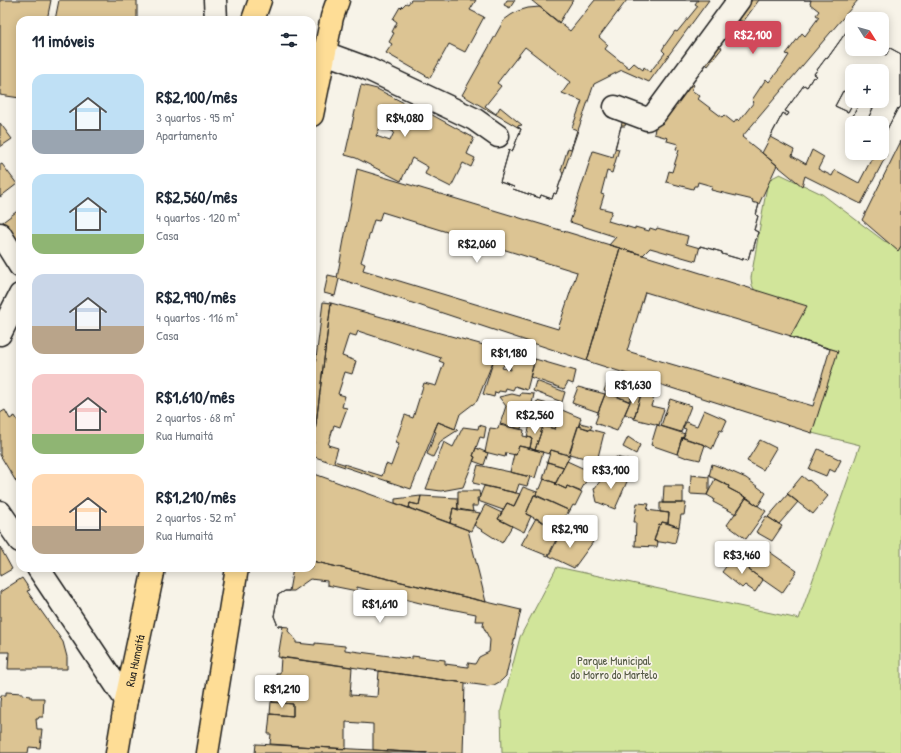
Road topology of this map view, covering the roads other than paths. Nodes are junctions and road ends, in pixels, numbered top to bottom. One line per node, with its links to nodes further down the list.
1 (215, 0): 5 (street)
2 (260, 0): 6 (main road)
3 (739, 0): 9 (street)
4 (332, 6): 7 (main road)
5 (216, 16)
6 (254, 16)
7 (325, 53): 8 (main road); 10 (street)
8 (316, 96)
9 (615, 107)
10 (498, 136)
11 (0, 234): 12 (street)
12 (16, 260)
13 (16, 303): 14 (street)
14 (0, 334)
15 (0, 512): 16 (street)
16 (16, 535)
17 (41, 572): 20 (street)
18 (153, 572): 20 (main road, Rua Humaitá)
19 (236, 572): 22 (main road)
20 (126, 700): 21 (main road, Rua Humaitá)
21 (117, 753)
22 (207, 753)

